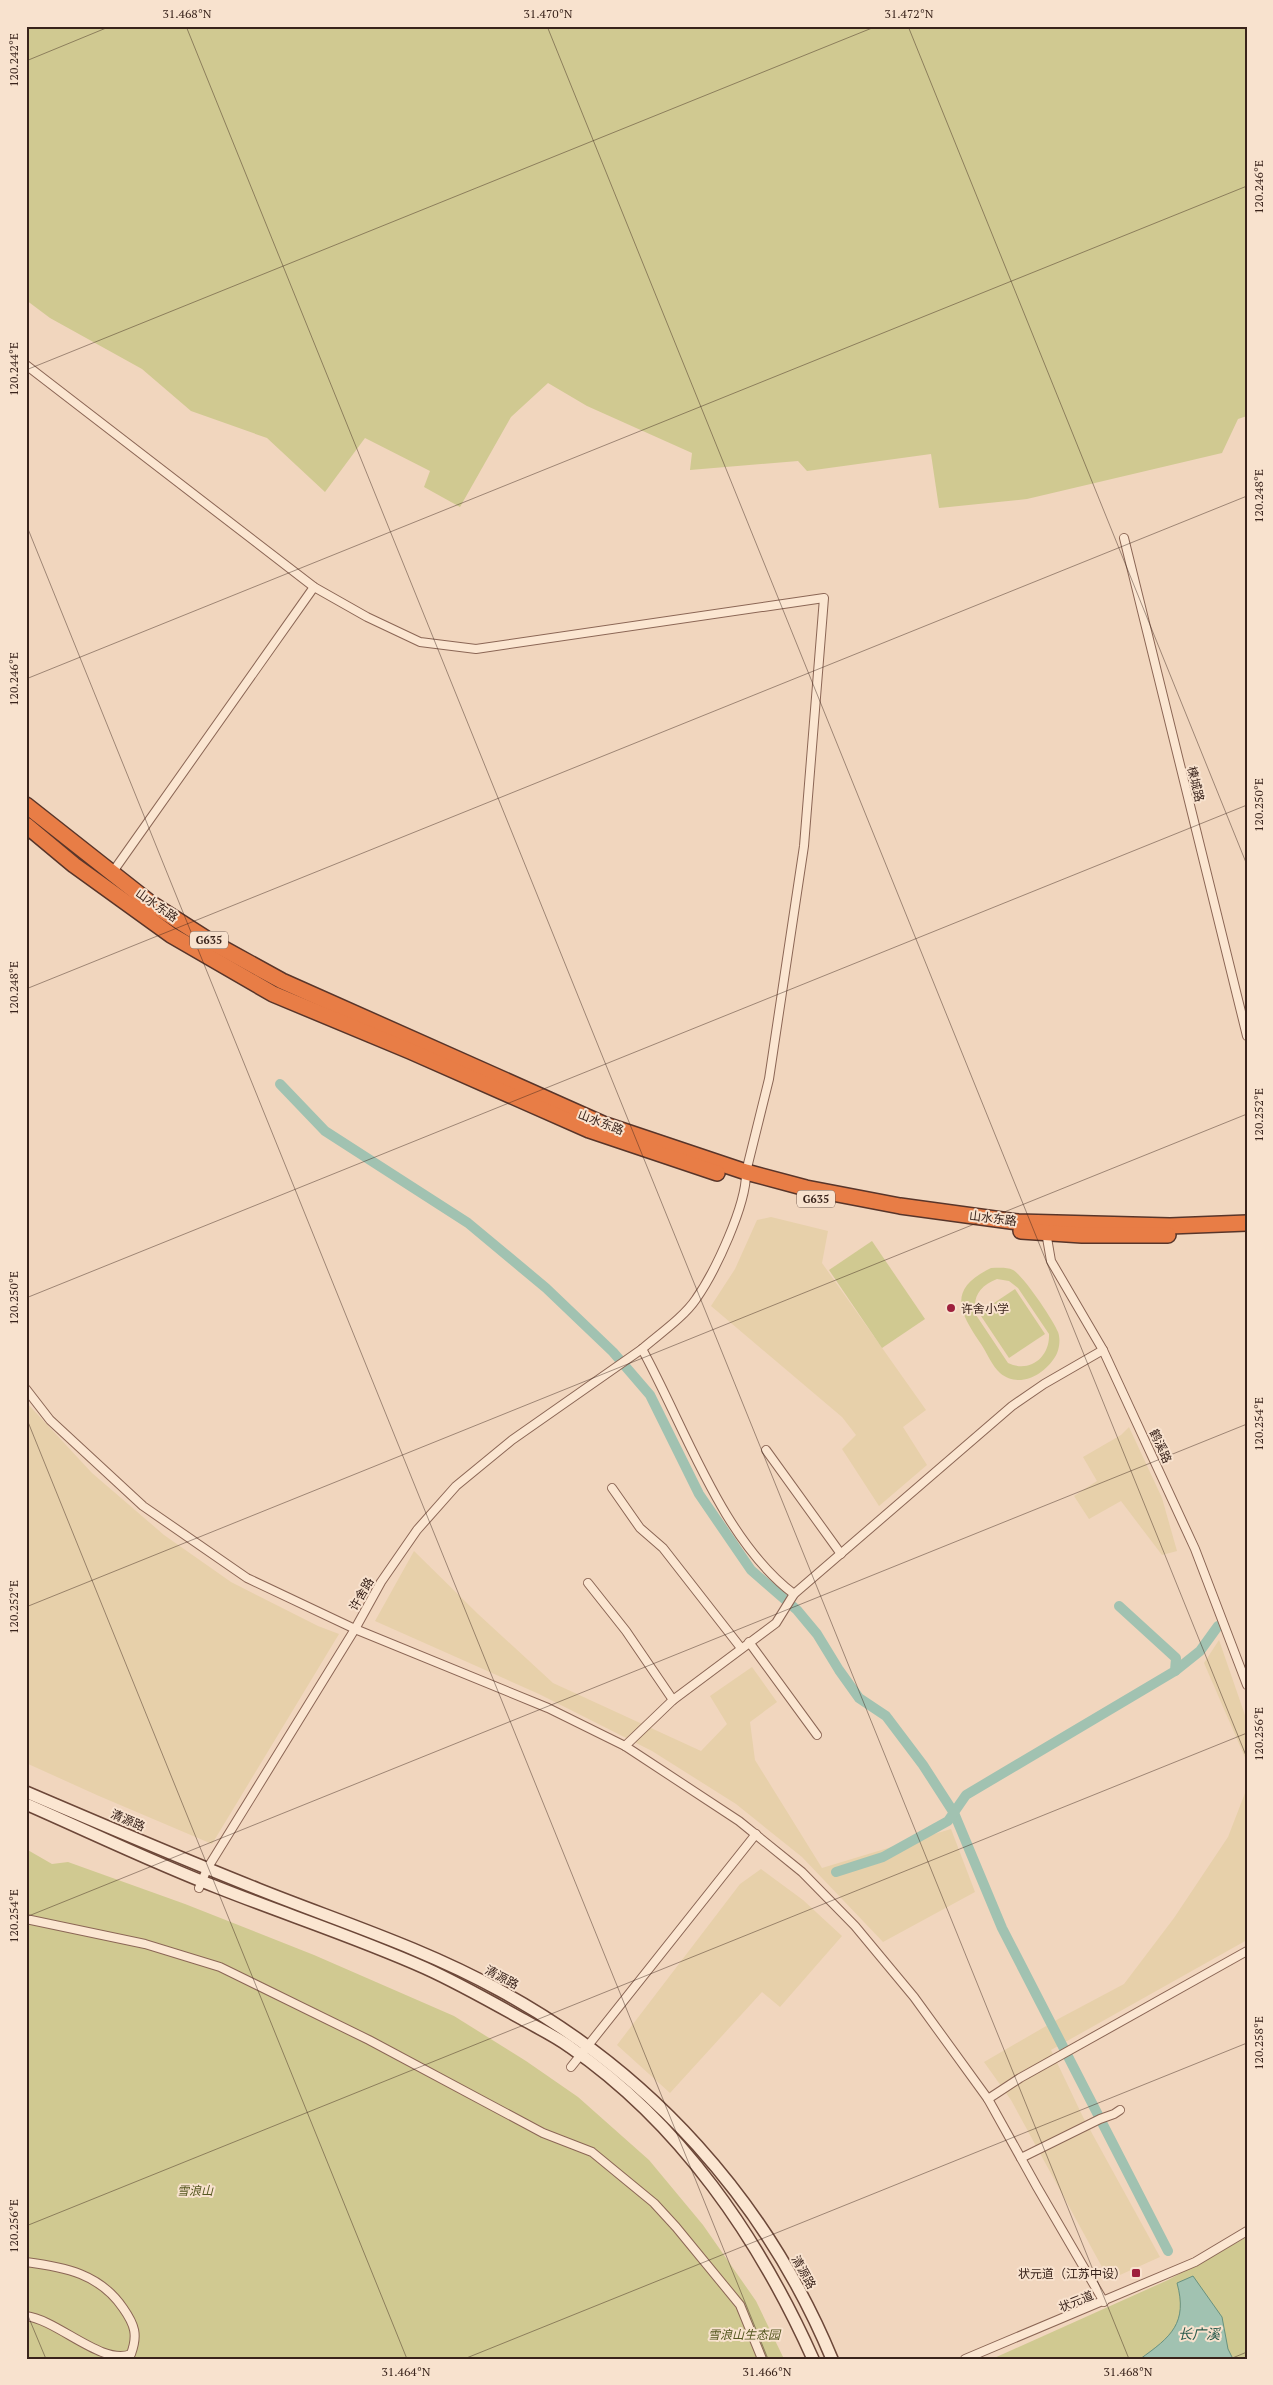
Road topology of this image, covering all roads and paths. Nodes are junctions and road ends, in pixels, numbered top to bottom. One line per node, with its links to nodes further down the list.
1 (26, 365): 3 (street)
2 (1124, 538): 7 (street, 楝城路)
3 (314, 587): 6 (street); 8 (street, 许舍路)
4 (26, 805): 6 (highway, 山水东路 / G635)
5 (26, 825): 8 (highway, 山水东路 / G635)
6 (112, 873): 8 (highway, 山水东路 / G635)
7 (1247, 1036)
8 (746, 1177): 10 (highway, 山水东路 / G635); 12 (street, 许舍路)
9 (1247, 1223): 10 (highway, 山水东路 / G635)
10 (1047, 1227): 11 (highway, 山水东路 / G635); 13 (street, 鹤溪路)
11 (1247, 1232)
12 (639, 1350): 19 (street); 20 (street, 许舍路)
13 (1103, 1350): 17 (street); 23 (street, 鹤溪路)
14 (26, 1389): 20 (street)
15 (766, 1450): 17 (street)
16 (612, 1488): 22 (street)
17 (840, 1554): 19 (street)
18 (588, 1583): 24 (street)
19 (794, 1594): 21 (street)
20 (355, 1629): 26 (street); 30 (street, 许舍路)
21 (750, 1642): 22 (street); 25 (street)
22 (741, 1648): 24 (street)
23 (1247, 1686)
24 (673, 1700): 26 (street)
25 (816, 1735)
26 (625, 1746): 29 (street)
27 (26, 1792): 30 (street, 清源路)
28 (26, 1804): 31 (street, 清源路)
29 (756, 1834): 34 (street); 37 (street)
30 (207, 1869): 31 (street, 许舍路); 34 (street, 清源路)
31 (200, 1885): 35 (street, 清源路)
32 (26, 1919): 44 (street)
33 (1247, 1951): 37 (street)
34 (588, 2045): 35 (street); 46 (street, 清源路)
35 (580, 2055): 36 (street); 45 (street, 清源路)
36 (572, 2067)
37 (988, 2099): 39 (street)
38 (1120, 2110): 39 (street)
39 (1021, 2158): 42 (street)
40 (1247, 2231): 42 (street, 状元道)
41 (26, 2262): 43 (street)
42 (1104, 2302): 47 (street, 状元道)
43 (26, 2316)
44 (762, 2359)
45 (813, 2359)
46 (832, 2359)
47 (965, 2359)

